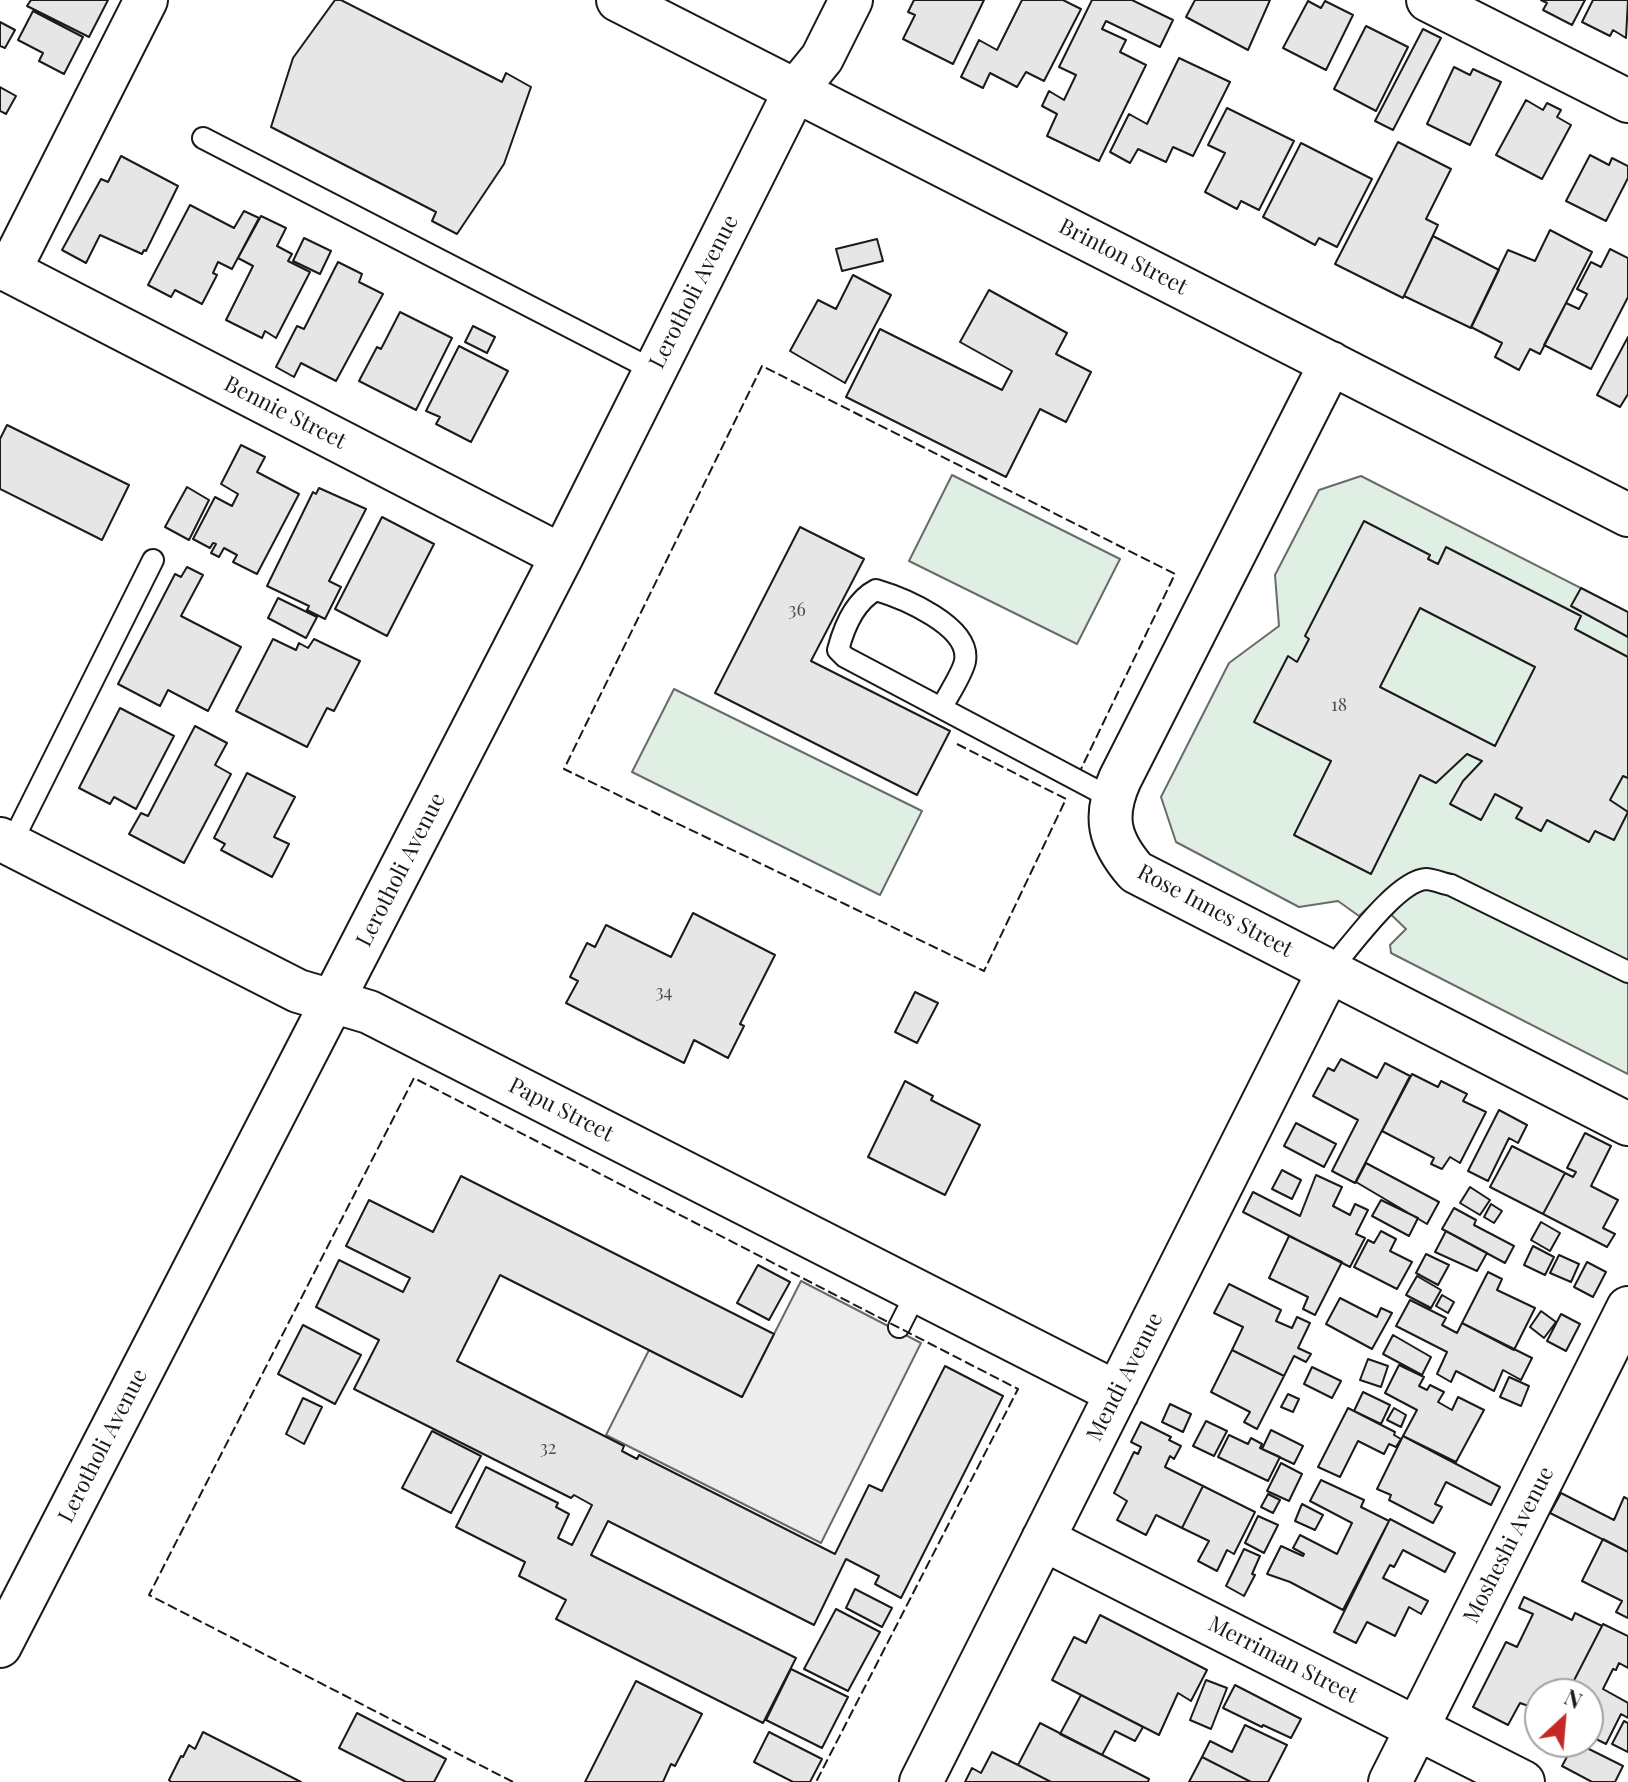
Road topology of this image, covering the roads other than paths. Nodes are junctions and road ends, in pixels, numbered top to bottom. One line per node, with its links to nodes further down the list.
1 (146, 0): 8 (street, Bennie Street)
2 (618, 0): 5 (street, Brinton Street)
3 (851, 0): 5 (street, Lerotholi Avenue)
4 (1428, 0): 6 (street)
5 (795, 91): 9 (street, Brinton Street); 10 (street, Lerotholi Avenue)
6 (1628, 101)
7 (203, 138): 10 (lane)
8 (4, 268): 12 (street, Bennie Street)
9 (1331, 363): 11 (street, Brinton Street); 15 (street)
10 (655, 371): 12 (street, Lerotholi Avenue)
11 (1628, 515)
12 (562, 556): 19 (street, Lerotholi Avenue)
13 (153, 560): 16 (lane)
14 (942, 707): 14 (lane); 15 (lane)
15 (1111, 798): 17 (street, Rose Innes Street)
16 (5, 842): 19 (street, Papu Street)
17 (1329, 971): 18 (lane); 20 (street, Rose Innes Street); 24 (street, Mendi Avenue)
18 (1628, 972)
19 (334, 1001): 21 (street, Papu Street); 26 (street, Lerotholi Avenue)
20 (1628, 1124)
21 (917, 1291): 23 (lane); 24 (street, Papu Street)
22 (1628, 1308): 27 (street, Mosheshi Avenue)
23 (899, 1327)
24 (1117, 1393): 25 (street, Mendi Avenue)
25 (1043, 1539): 27 (street, Merriman Street); 28 (street, Mendi Avenue)
26 (0, 1646)
27 (1417, 1728): 29 (street, Mosheshi Avenue); 30 (street, Merriman Street)
28 (921, 1782)
29 (1390, 1782)
30 (1523, 1782)

